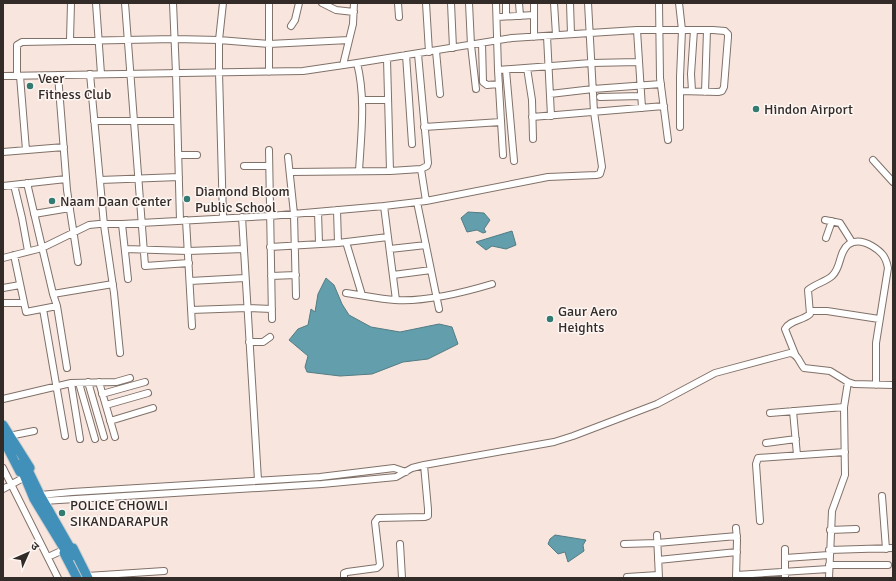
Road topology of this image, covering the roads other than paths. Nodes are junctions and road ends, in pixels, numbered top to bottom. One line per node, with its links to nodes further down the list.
1 (71, 3): 42 (street)
2 (96, 3): 40 (street)
3 (125, 3): 43 (street)
4 (173, 3): 41 (street)
5 (223, 3): 44 (street)
6 (269, 3): 48 (street)
7 (299, 3): 29 (street)
8 (322, 3): 23 (street)
9 (354, 3): 23 (street)
10 (398, 3): 27 (street)
11 (426, 3): 52 (street)
12 (451, 3): 50 (street)
13 (469, 3): 49 (street)
14 (496, 3): 28 (street)
15 (506, 3): 25 (street)
16 (519, 3): 26 (street)
17 (534, 3): 24 (street)
18 (554, 3): 37 (street)
19 (570, 3): 36 (street)
20 (588, 3): 35 (street)
21 (659, 3): 31 (street)
22 (679, 3): 32 (street)
23 (354, 12): 45 (street)
24 (534, 15): 26 (street); 39 (street)
25 (506, 16): 26 (street); 28 (street)
26 (520, 16)
27 (399, 17)
28 (497, 17): 46 (street)
29 (291, 26)
30 (637, 30): 31 (street); 35 (street); 56 (street)
31 (660, 30): 32 (street); 74 (street)
32 (682, 30): 33 (street); 78 (street)
33 (694, 30): 34 (street); 79 (street)
34 (706, 30): 80 (street); 80 (street)
35 (589, 32): 36 (street); 58 (street)
36 (571, 34): 37 (street)
37 (556, 35): 38 (street)
38 (547, 36): 39 (street); 60 (street)
39 (534, 37): 46 (street)
40 (98, 39): 42 (street); 43 (street); 68 (street)
41 (175, 39): 43 (street); 44 (street); 66 (street)
42 (70, 40): 72 (street)
43 (127, 40): 69 (street)
44 (219, 40): 48 (street); 64 (street)
45 (349, 40): 48 (street); 59 (street)
46 (497, 41): 47 (street); 62 (street)
47 (482, 43): 49 (street); 73 (street)
48 (269, 44): 65 (street)
49 (471, 45): 50 (street); 76 (street)
50 (453, 48): 51 (street)
51 (436, 51): 52 (street); 81 (street)
52 (429, 52): 53 (street)
53 (418, 54): 54 (street); 87 (street)
54 (406, 56): 55 (street); 88 (street)
55 (387, 59): 57 (street); 86 (street)
56 (639, 62): 58 (street); 75 (street)
57 (358, 63): 59 (street); 85 (street)
58 (591, 63): 60 (street); 77 (street)
59 (343, 65): 65 (street)
60 (549, 66): 61 (street); 82 (street)
61 (527, 68): 63 (street); 93 (street)
62 (498, 70): 63 (street); 73 (street)
63 (506, 70): 112 (street)
64 (219, 72): 65 (street); 66 (street); 137 (street)
65 (269, 72)
66 (176, 73): 69 (street); 96 (street)
67 (90, 74): 68 (street); 70 (street); 94 (street)
68 (101, 74): 69 (street)
69 (129, 74): 95 (street)
70 (58, 75): 72 (street); 103 (street)
71 (3, 76): 72 (street)
72 (19, 76): 104 (street)
73 (499, 84): 97 (street)
74 (661, 84): 75 (street); 89 (street)
75 (640, 86): 77 (street); 83 (street)
76 (476, 89)
77 (593, 89): 82 (street); 91 (street)
78 (680, 91): 79 (street); 99 (street)
79 (692, 91): 80 (street)
80 (705, 92)
81 (440, 94)
82 (550, 94): 92 (street)
83 (641, 96): 84 (street); 90 (street)
84 (600, 97)
85 (362, 100): 86 (street); 116 (street)
86 (387, 100): 117 (street)
87 (422, 101): 88 (street); 98 (street)
88 (409, 103): 102 (street)
89 (664, 106): 90 (street); 101 (street)
90 (642, 108): 91 (street)
91 (594, 112): 92 (street); 127 (street)
92 (551, 116): 93 (street)
93 (532, 117): 100 (street)
94 (94, 121): 95 (street); 122 (street)
95 (133, 121): 96 (street); 119 (street)
96 (177, 121): 108 (street)
97 (501, 122): 98 (street); 109 (street)
98 (424, 127): 115 (street)
99 (680, 127)
100 (533, 139)
101 (668, 140)
102 (412, 144)
103 (64, 147): 104 (street); 121 (street)
104 (26, 150): 106 (street)
105 (269, 150): 114 (street)
106 (3, 152)
107 (197, 154): 108 (street)
108 (178, 155): 120 (street)
109 (503, 155)
110 (288, 157): 118 (street)
111 (873, 160): 123 (street)
112 (514, 161)
113 (244, 166): 114 (street)
114 (269, 166): 135 (street)
115 (421, 169): 117 (street); 127 (street)
116 (359, 171): 117 (street); 118 (street)
117 (390, 171)
118 (290, 172): 134 (street)
119 (137, 178): 120 (street); 122 (street); 141 (street)
120 (179, 178): 139 (street)
121 (66, 179): 124 (street); 130 (street)
122 (100, 180): 143 (street)
123 (893, 182)
124 (27, 183): 125 (street); 133 (street)
125 (14, 185): 126 (street); 159 (street)
126 (3, 186)
127 (426, 201): 128 (street)
128 (417, 202): 129 (street); 151 (street)
129 (384, 206): 131 (street); 145 (street)
130 (70, 208): 133 (street); 144 (street)
131 (337, 210): 132 (street); 147 (street)
132 (318, 212): 134 (street); 150 (street)
133 (34, 214): 154 (street)
134 (294, 214): 135 (street); 152 (street)
135 (270, 216): 136 (street); 153 (street)
136 (242, 217): 137 (street); 157 (street)
137 (223, 218): 139 (street)
138 (825, 220): 140 (street)
139 (183, 221): 141 (street); 160 (street)
140 (832, 221): 146 (street); 149 (street)
141 (141, 223): 142 (street); 156 (street)
142 (122, 224): 143 (street); 155 (street)
143 (104, 225): 144 (street); 173 (street)
144 (73, 232): 154 (street); 163 (street)
145 (388, 237): 148 (street); 158 (street)
146 (826, 238)
147 (338, 242): 148 (street); 150 (street)
148 (346, 242): 179 (street)
149 (852, 242): 166 (street); 191 (street)
150 (319, 244): 152 (street)
151 (426, 245): 158 (street); 165 (street)
152 (295, 246): 153 (street); 167 (street)
153 (270, 247): 169 (street)
154 (42, 248): 159 (street); 178 (street)
155 (125, 249): 156 (street); 171 (street)
156 (144, 249): 160 (street); 164 (street)
157 (244, 249): 160 (street); 170 (street)
158 (390, 249): 168 (street)
159 (28, 251): 161 (street)
160 (188, 251): 164 (street)
161 (14, 255): 162 (street); 175 (street)
162 (3, 258)
163 (78, 262)
164 (189, 263): 172 (street)
165 (431, 270): 168 (street); 181 (street)
166 (890, 273): 193 (street)
167 (296, 275): 169 (street); 180 (street)
168 (393, 275): 182 (street)
169 (271, 276): 188 (street)
170 (245, 278): 172 (street); 186 (street)
171 (128, 280)
172 (190, 281): 190 (street)
173 (113, 284): 178 (street); 197 (street)
174 (492, 284): 181 (street)
175 (20, 285): 176 (street); 184 (street)
176 (3, 288)
177 (346, 292): 179 (street)
178 (53, 294): 185 (street)
179 (362, 295): 182 (street)
180 (296, 296)
181 (437, 297): 182 (street); 189 (street)
182 (396, 300)
183 (3, 303): 184 (street)
184 (24, 303): 187 (street)
185 (57, 306): 187 (street); 199 (street)
186 (247, 308): 188 (street); 190 (street); 196 (street)
187 (43, 309): 209 (street)
188 (272, 309): 192 (street)
189 (439, 309)
190 (191, 310): 194 (street)
191 (810, 311): 193 (street); 198 (street)
192 (272, 319)
193 (879, 319): 207 (street)
194 (192, 326)
195 (270, 337): 196 (street)
196 (249, 342): 234 (street)
197 (120, 353)
198 (795, 354): 204 (street); 231 (street)
199 (66, 368)
200 (130, 378): 202 (street)
201 (88, 382): 202 (street); 206 (street); 223 (street)
202 (99, 382): 211 (street)
203 (145, 382): 211 (street)
204 (848, 382): 207 (street); 214 (street)
205 (71, 383): 206 (street); 209 (street); 225 (street)
206 (79, 383): 226 (street)
207 (876, 385): 208 (street)
208 (893, 385)
209 (56, 386): 212 (street); 221 (street)
210 (148, 393): 213 (street)
211 (102, 394): 213 (street)
212 (3, 399)
213 (106, 405): 218 (street)
214 (844, 407): 216 (street); 229 (street)
215 (153, 408): 218 (street)
216 (793, 411): 217 (street); 227 (street)
217 (770, 413)
218 (110, 421): 224 (street)
219 (3, 425): 222 (highway)
220 (34, 431): 222 (street)
221 (64, 436)
222 (6, 437): 235 (highway)
223 (104, 437)
224 (115, 437)
225 (80, 439)
226 (95, 439)
227 (796, 439): 228 (street); 230 (street)
228 (766, 443)
229 (844, 452): 230 (street); 244 (street)
230 (797, 455): 242 (street)
231 (424, 465): 233 (street); 270 (street)
232 (3, 468): 237 (street)
233 (406, 472): 234 (street); 239 (street)
234 (258, 480): 236 (street)
235 (28, 481): 237 (street); 241 (highway); 251 (highway)
236 (233, 482): 239 (street); 241 (street)
237 (11, 484): 238 (street); 256 (street)
238 (3, 489)
239 (233, 489): 241 (street)
240 (882, 496): 253 (street)
241 (41, 498): 251 (highway)
242 (760, 522)
243 (736, 528): 247 (street)
244 (830, 530): 245 (street); 255 (street)
245 (856, 530)
246 (657, 535): 248 (street)
247 (737, 536): 248 (street); 254 (street)
248 (657, 543): 250 (street); 258 (street)
249 (400, 544): 271 (street)
250 (624, 544)
251 (63, 545): 256 (street); 264 (highway); 269 (highway)
252 (785, 549): 257 (street)
253 (890, 549): 255 (street)
254 (737, 552): 258 (street); 267 (street)
255 (829, 552): 257 (street); 260 (street)
256 (48, 558): 268 (street)
257 (785, 558): 262 (street)
258 (658, 560): 263 (street)
259 (888, 565): 260 (street)
260 (829, 567): 262 (street); 272 (street)
261 (164, 571): 264 (street)
262 (785, 575): 267 (street)
263 (658, 576): 266 (street)
264 (87, 577)
265 (627, 577): 266 (street)
266 (635, 577)
267 (736, 577)
268 (58, 578)
269 (77, 578)
270 (344, 578)
271 (402, 578)
272 (829, 578)

